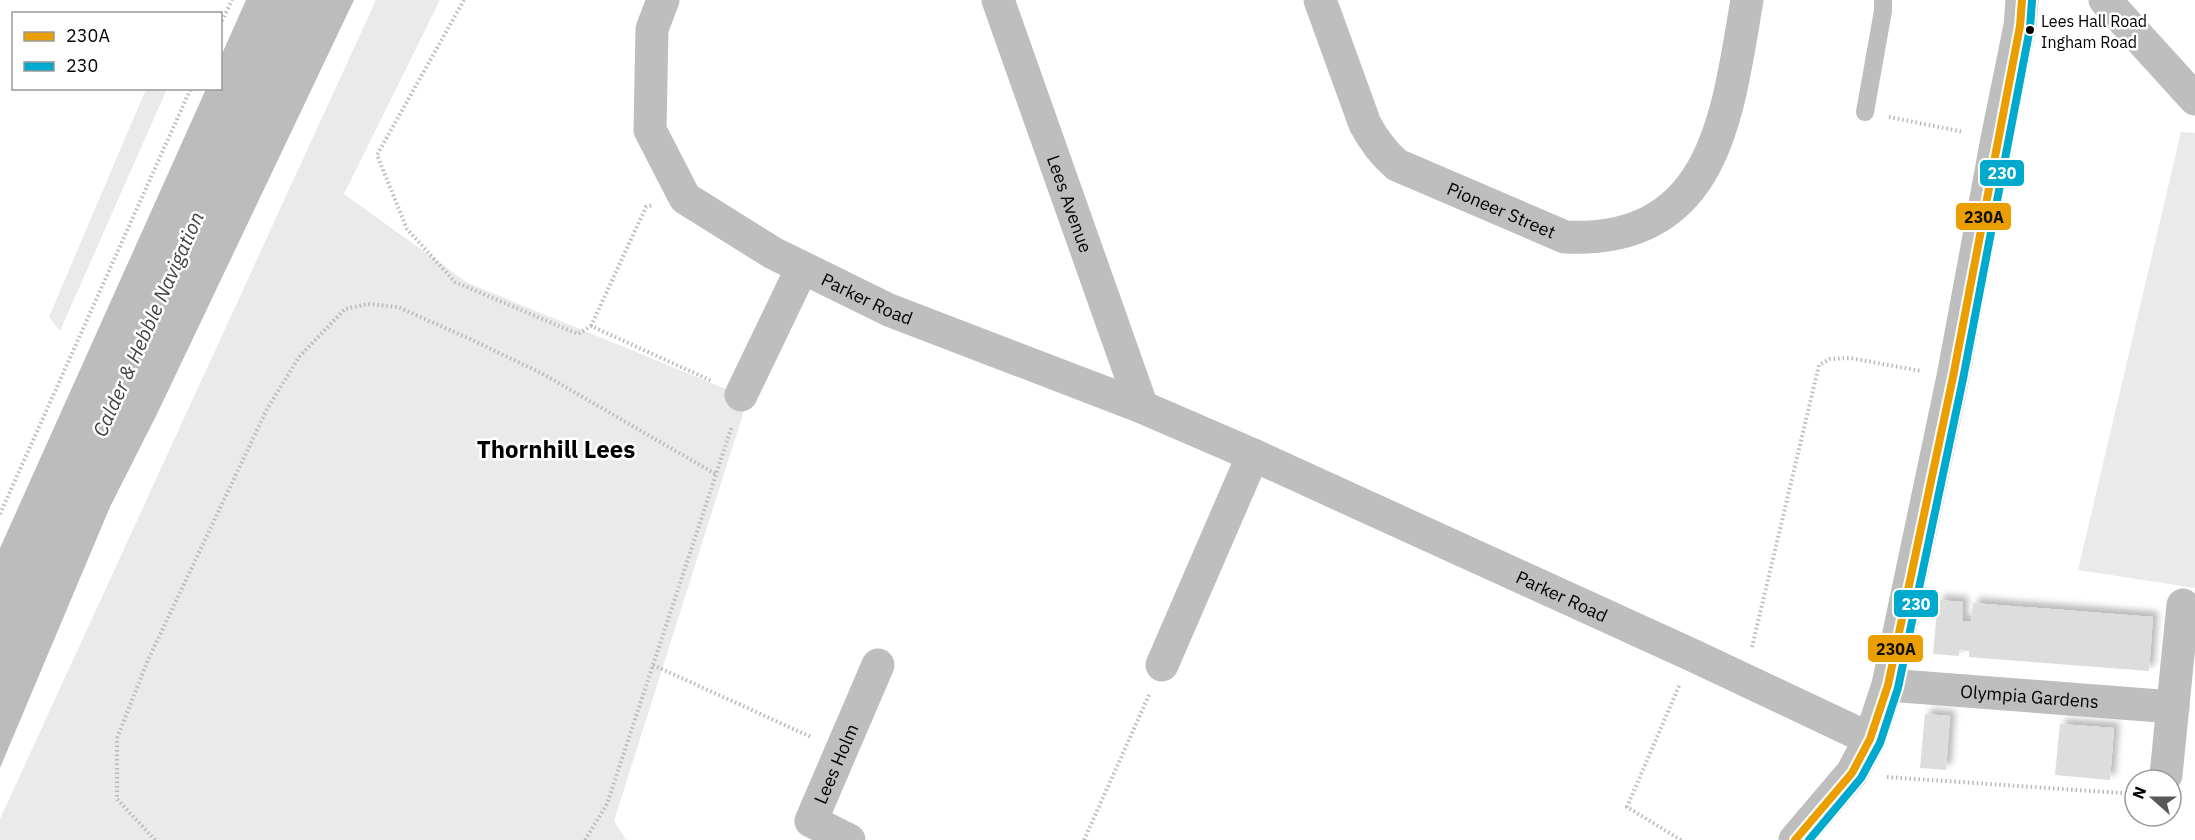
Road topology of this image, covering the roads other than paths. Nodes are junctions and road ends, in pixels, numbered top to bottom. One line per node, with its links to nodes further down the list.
1 (663, 0): 10 (street, Parker Road)
2 (998, 0): 12 (street, Lees Avenue)
3 (1320, 0): 4 (street, Pioneer Street)
4 (1747, 0)
5 (1883, 0): 9 (lane)
6 (2022, 0): 17 (street)
7 (2104, 0): 8 (street)
8 (2195, 99)
9 (1865, 112)
10 (802, 268): 11 (street); 12 (street, Parker Road)
11 (741, 395)
12 (1142, 407): 13 (street, Parker Road)
13 (1253, 455): 15 (street); 19 (street, Parker Road)
14 (2183, 605): 18 (street)
15 (1162, 664)
16 (878, 665): 21 (street, Lees Holm)
17 (1888, 685): 18 (street, Olympia Gardens); 19 (street)
18 (2173, 707): 20 (street)
19 (1870, 740): 22 (street)
20 (2167, 768)
21 (849, 840)
22 (1795, 840)

